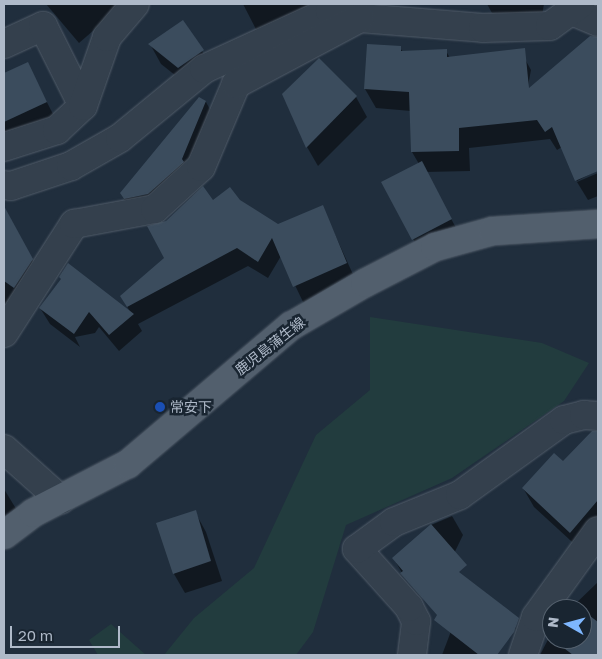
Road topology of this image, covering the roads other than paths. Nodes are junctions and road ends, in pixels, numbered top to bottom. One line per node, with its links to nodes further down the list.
1 (135, 4): 6 (street)
2 (576, 8): 3 (street); 4 (street)
3 (360, 18): 8 (street); 10 (street)
4 (598, 22)
5 (4, 44): 6 (street)
6 (83, 106): 7 (street)
7 (4, 148)
8 (4, 185)
9 (598, 224): 13 (main road, 鹿児島蒲生線)
10 (4, 333)
11 (598, 416): 16 (street)
12 (4, 449): 13 (street)
13 (61, 500): 15 (main road, 鹿児島蒲生線)
14 (598, 531): 17 (street)
15 (4, 534)
16 (412, 655)
17 (522, 655)

